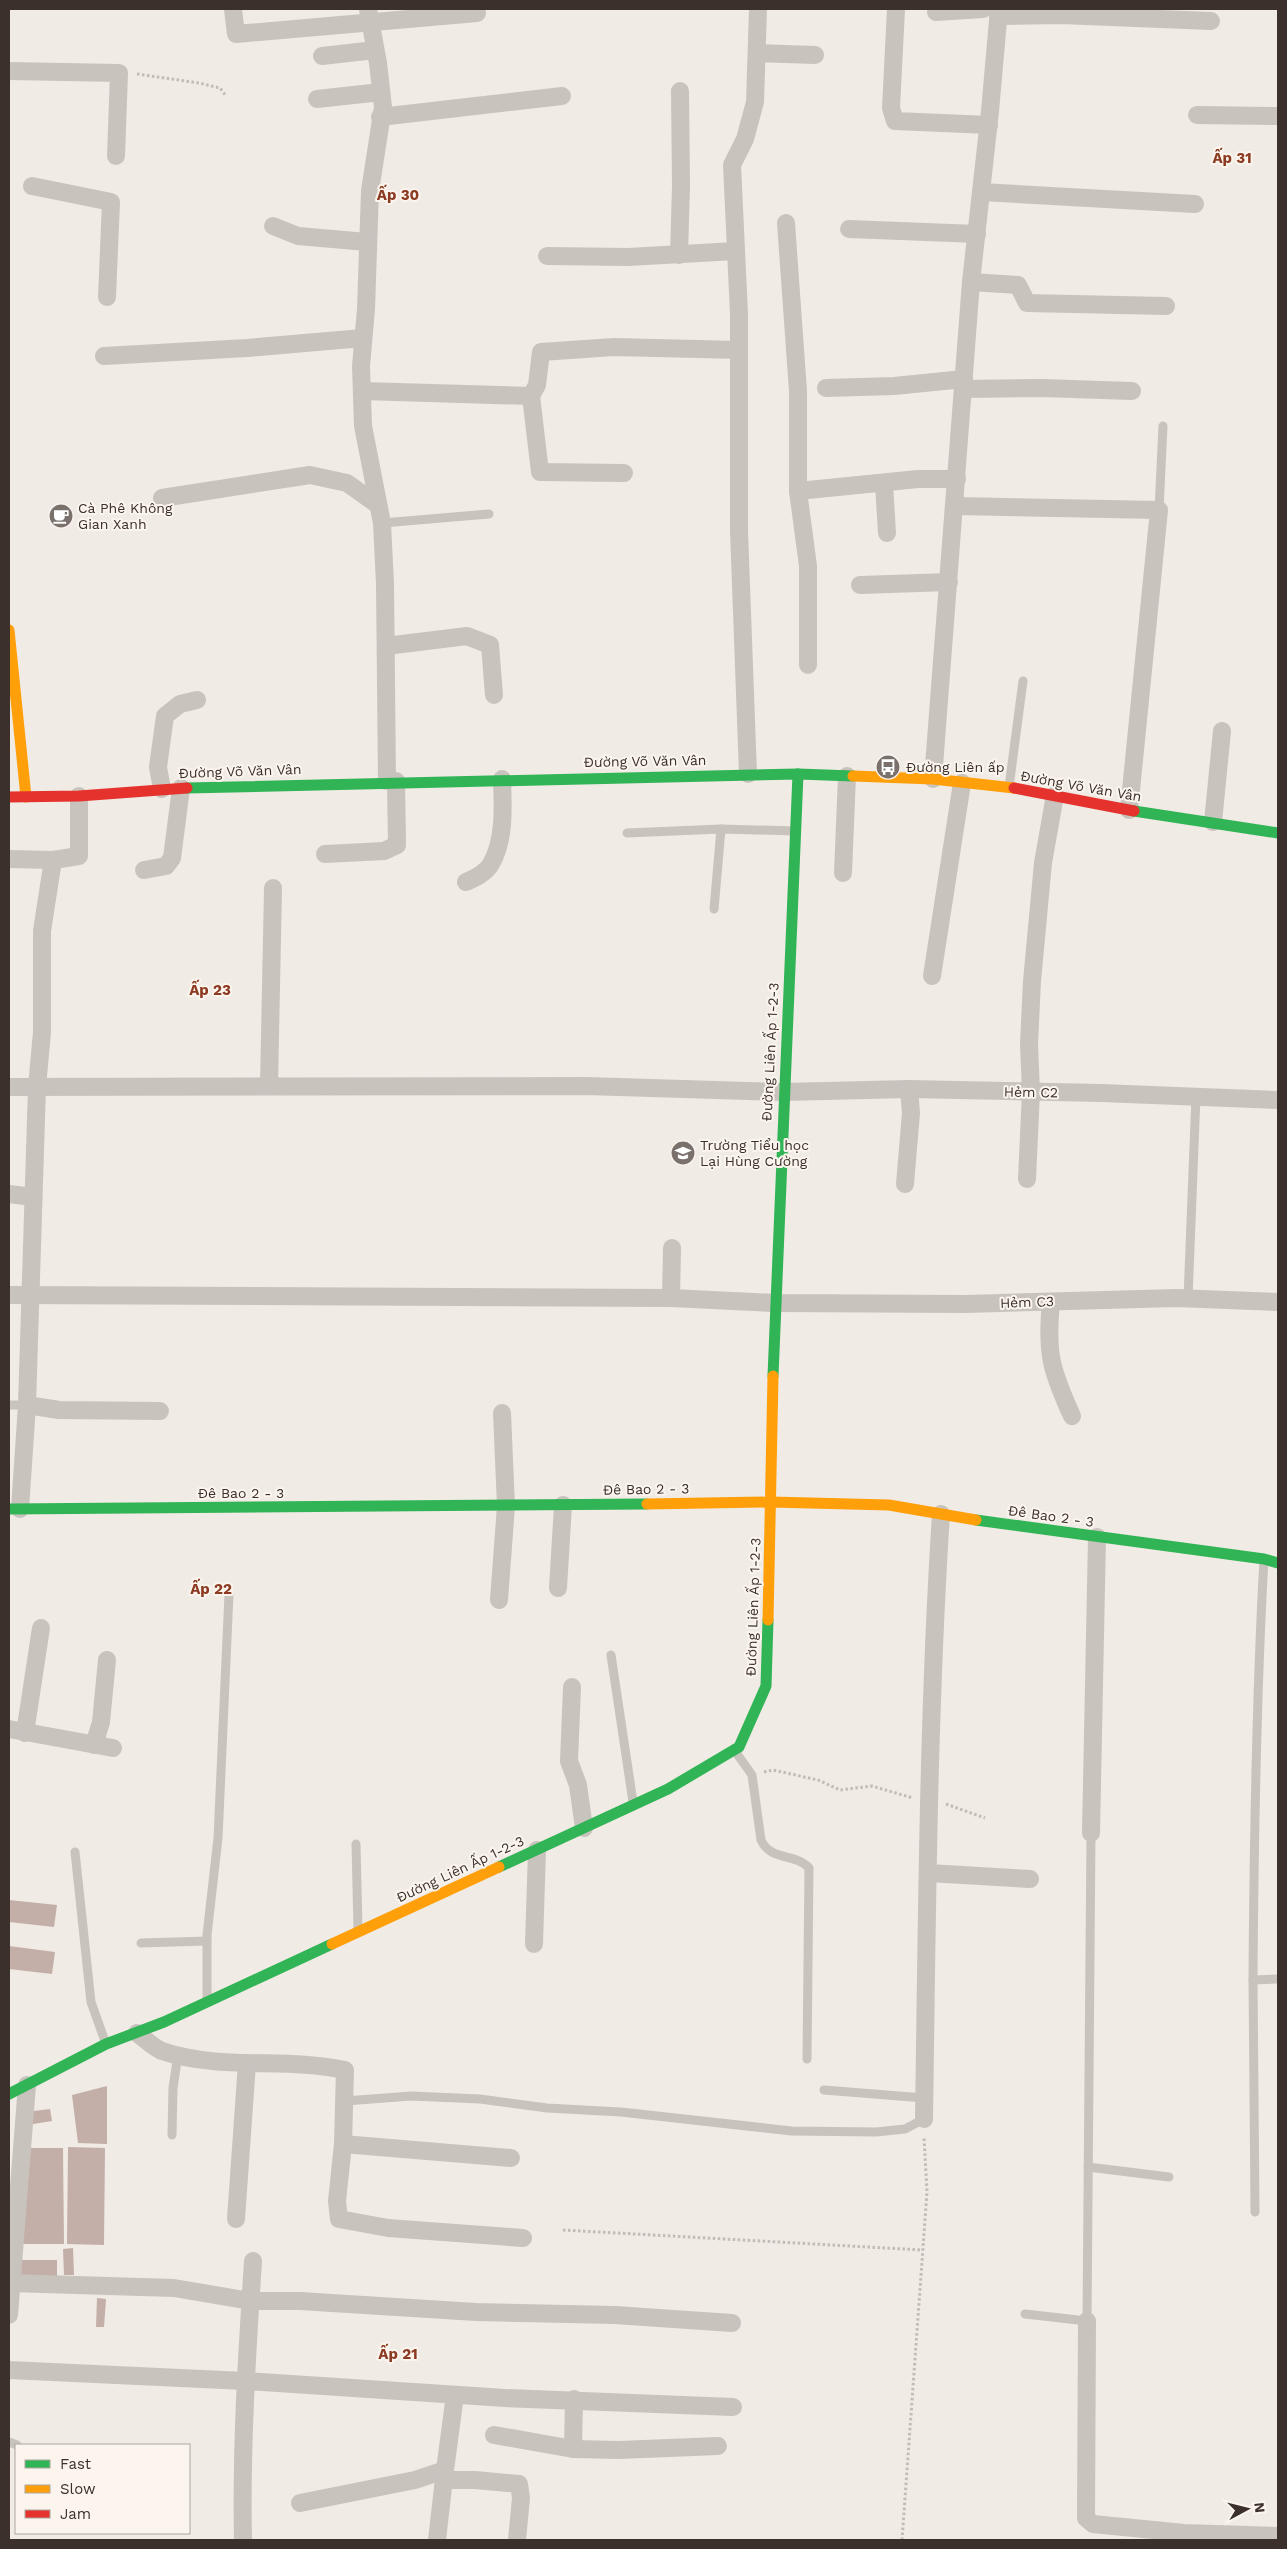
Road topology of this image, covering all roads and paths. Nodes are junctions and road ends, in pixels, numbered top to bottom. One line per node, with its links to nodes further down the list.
1 (233, 9): 7 (street)
2 (758, 9): 10 (street)
3 (896, 9): 23 (street)
4 (993, 11): 5 (street); 8 (street); 23 (street)
5 (936, 12)
6 (476, 13): 7 (street)
7 (369, 15): 9 (street)
8 (1211, 21)
9 (375, 50): 12 (street); 16 (street)
10 (758, 53): 11 (street); 33 (street)
11 (815, 55)
12 (322, 56)
13 (9, 71): 14 (street)
14 (119, 73): 17 (path); 24 (street)
15 (680, 91): 34 (street)
16 (381, 92): 19 (street); 22 (street)
17 (226, 96)
18 (562, 96): 22 (street)
19 (317, 99)
20 (1197, 115): 21 (street)
21 (1278, 116)
22 (380, 118): 32 (street)
23 (989, 125): 26 (street)
24 (116, 156)
25 (32, 186): 37 (street)
26 (981, 192): 27 (street); 31 (street)
27 (1195, 204)
28 (786, 223): 51 (street)
29 (274, 226): 32 (street)
30 (849, 229): 31 (street)
31 (977, 234): 36 (street)
32 (367, 242): 39 (street)
33 (736, 251): 34 (street); 40 (street)
34 (679, 255): 35 (street)
35 (547, 256)
36 (971, 282): 38 (street); 42 (street)
37 (107, 297)
38 (1166, 306)
39 (364, 338): 41 (street); 44 (street)
40 (739, 350): 46 (street); 68 (street)
41 (104, 356)
42 (964, 384): 43 (street); 45 (street); 49 (street)
43 (826, 388)
44 (362, 391): 46 (street); 53 (street)
45 (1132, 392)
46 (531, 396): 48 (street)
47 (1163, 426): 55 (lane)
48 (624, 473)
49 (957, 479): 50 (street); 54 (street)
50 (884, 484): 51 (street); 58 (street)
51 (798, 491): 63 (street)
52 (162, 498): 53 (street)
53 (378, 505): 57 (street)
54 (955, 506): 55 (street); 59 (street)
55 (1159, 510): 82 (street)
56 (489, 514): 57 (lane)
57 (382, 523): 62 (street)
58 (888, 532)
59 (949, 582): 60 (street); 72 (street)
60 (860, 585)
61 (9, 630): 81 (street)
62 (386, 646): 65 (street); 73 (street)
63 (808, 665)
64 (1023, 681): 76 (lane)
65 (494, 695)
66 (197, 700): 77 (street)
67 (1222, 731): 83 (street)
68 (748, 774): 69 (street, Đường Võ Văn Vân); 71 (street, Đường Võ Văn Vân)
69 (798, 774): 70 (street, Đường Võ Văn Vân); 85 (street, Đường Liên Ấp 1-2-3)
70 (847, 776): 72 (street, Đường Võ Văn Vân); 92 (street)
71 (502, 779): 73 (street, Đường Võ Văn Vân); 93 (street)
72 (933, 779): 74 (street, Đường Võ Văn Vân)
73 (391, 781): 75 (street, Đường Võ Văn Vân); 88 (street)
74 (962, 783): 76 (street, Đường Võ Văn Vân); 96 (street)
75 (180, 788): 77 (street, Đường Võ Văn Vân); 91 (street)
76 (1009, 788): 78 (street, Đường Võ Văn Vân)
77 (162, 789): 79 (street, Đường Võ Văn Vân)
78 (1055, 795): 82 (street, Đường Võ Văn Vân); 102 (street)
79 (79, 796): 81 (street, Đường Võ Văn Vân); 90 (street)
80 (9, 797): 81 (street, Đường Võ Văn Vân)
81 (26, 797)
82 (1128, 810): 83 (street, Đường Võ Văn Vân)
83 (1213, 822): 86 (street, Đường Võ Văn Vân)
84 (721, 829): 85 (lane); 87 (lane); 95 (lane)
85 (795, 831): 101 (street, Đường Liên Ấp 1-2-3)
86 (1278, 832)
87 (627, 833)
88 (325, 854)
89 (9, 859): 90 (street)
90 (53, 860): 99 (street)
91 (144, 870)
92 (843, 873)
93 (466, 882)
94 (273, 888): 97 (street)
95 (714, 909)
96 (932, 976)
97 (269, 1086): 99 (street, Hẻm C2); 101 (street, Hẻm C2)
98 (9, 1087): 99 (street, Hẻm C2)
99 (37, 1087): 108 (street)
100 (909, 1089): 101 (street, Hẻm C2); 102 (street, Hẻm C2); 106 (street)
101 (783, 1092): 116 (street, Đường Liên Ấp 1-2-3)
102 (1031, 1092): 103 (street, Hẻm C2); 105 (street)
103 (1196, 1096): 104 (street, Hẻm C2); 113 (lane)
104 (1278, 1100)
105 (1027, 1179)
106 (905, 1184)
107 (9, 1194): 108 (street)
108 (33, 1197): 111 (street)
109 (672, 1248): 112 (street)
110 (9, 1295): 111 (street, Hẻm C3)
111 (29, 1296): 112 (street, Hẻm C3); 118 (street)
112 (672, 1298): 116 (street, Hẻm C3)
113 (1188, 1298): 114 (street, Hẻm C3); 115 (street, Hẻm C3)
114 (1051, 1302): 116 (street, Hẻm C3); 121 (street)
115 (1278, 1302)
116 (775, 1303): 122 (street, Đường Liên Ấp 1-2-3)
117 (9, 1404): 118 (lane)
118 (27, 1405): 119 (street); 125 (street)
119 (160, 1411)
120 (502, 1413): 124 (street)
121 (1072, 1416)
122 (771, 1502): 123 (street, Đê Bao 2 - 3); 126 (street, Đê Bao 2 - 3); 140 (street, Đường Liên Ấp 1-2-3)
123 (563, 1505): 124 (street, Đê Bao 2 - 3); 130 (street)
124 (506, 1506): 125 (street, Đê Bao 2 - 3); 132 (street)
125 (14, 1509)
126 (941, 1514): 127 (street, Đê Bao 2 - 3); 142 (street)
127 (1096, 1537): 128 (street, Đê Bao 2 - 3); 146 (street)
128 (1264, 1559): 129 (street, Đê Bao 2 - 3); 157 (lane)
129 (1278, 1563)
130 (558, 1588)
131 (229, 1594): 153 (lane)
132 (499, 1600)
133 (41, 1628): 137 (street)
134 (611, 1655): 143 (lane)
135 (107, 1660): 138 (street)
136 (572, 1687): 145 (street)
137 (17, 1731): 138 (street)
138 (94, 1745): 139 (street)
139 (113, 1748)
140 (735, 1750): 141 (lane); 143 (street, Đường Liên Ấp 1-2-3)
141 (752, 1775): 142 (path); 162 (lane)
142 (930, 1803): 144 (path); 150 (street)
143 (634, 1805): 145 (street, Đường Liên Ấp 1-2-3)
144 (985, 1818)
145 (584, 1828): 148 (street, Đường Liên Ấp 1-2-3)
146 (1091, 1833): 173 (lane)
147 (356, 1844): 152 (lane)
148 (537, 1850): 152 (street, Đường Liên Ấp 1-2-3); 155 (street)
149 (75, 1852): 160 (lane)
150 (928, 1873): 151 (street); 167 (street)
151 (1030, 1879)
152 (358, 1932): 158 (street, Đường Liên Ấp 1-2-3)
153 (207, 1941): 154 (lane); 158 (lane)
154 (142, 1943)
155 (534, 1944)
156 (1278, 1979): 157 (lane)
157 (1253, 1980): 175 (lane)
158 (206, 2002): 159 (street, Đường Liên Ấp 1-2-3)
159 (137, 2033): 160 (street, Đường Liên Ấp 1-2-3); 161 (street)
160 (106, 2044): 164 (street, Đường Liên Ấp 1-2-3)
161 (178, 2054): 163 (street); 170 (lane)
162 (807, 2059)
163 (246, 2063): 168 (street); 176 (street)
164 (27, 2086): 166 (street, Đường Liên Ấp 1-2-3); 177 (street)
165 (824, 2090): 167 (lane)
166 (9, 2094)
167 (924, 2098): 169 (street)
168 (345, 2101): 169 (lane); 171 (street)
169 (924, 2119): 180 (path)
170 (172, 2135)
171 (344, 2144): 172 (street); 179 (street)
172 (511, 2158)
173 (1088, 2168): 174 (lane); 186 (lane)
174 (1169, 2177)
175 (1255, 2212)
176 (236, 2219)
177 (12, 2229): 182 (street)
178 (563, 2230): 180 (path)
179 (523, 2238)
180 (922, 2250): 204 (path)
181 (253, 2261): 183 (street)
182 (10, 2283): 183 (street); 185 (street)
183 (250, 2302): 187 (street); 189 (street)
184 (1025, 2314): 186 (lane)
185 (9, 2315)
186 (1087, 2320): 198 (street)
187 (732, 2323)
188 (9, 2370): 189 (street)
189 (245, 2381): 190 (street); 201 (street)
190 (455, 2395): 191 (street); 196 (street)
191 (574, 2400): 192 (street); 195 (street)
192 (733, 2407)
193 (494, 2435): 195 (street)
194 (718, 2446): 195 (street)
195 (573, 2449)
196 (444, 2475): 197 (street); 202 (street); 203 (street)
197 (300, 2503)
198 (1116, 2533): 199 (street)
199 (1184, 2536): 200 (street)
200 (1272, 2537)
201 (243, 2540)
202 (437, 2540)
203 (517, 2540)
204 (902, 2540)

